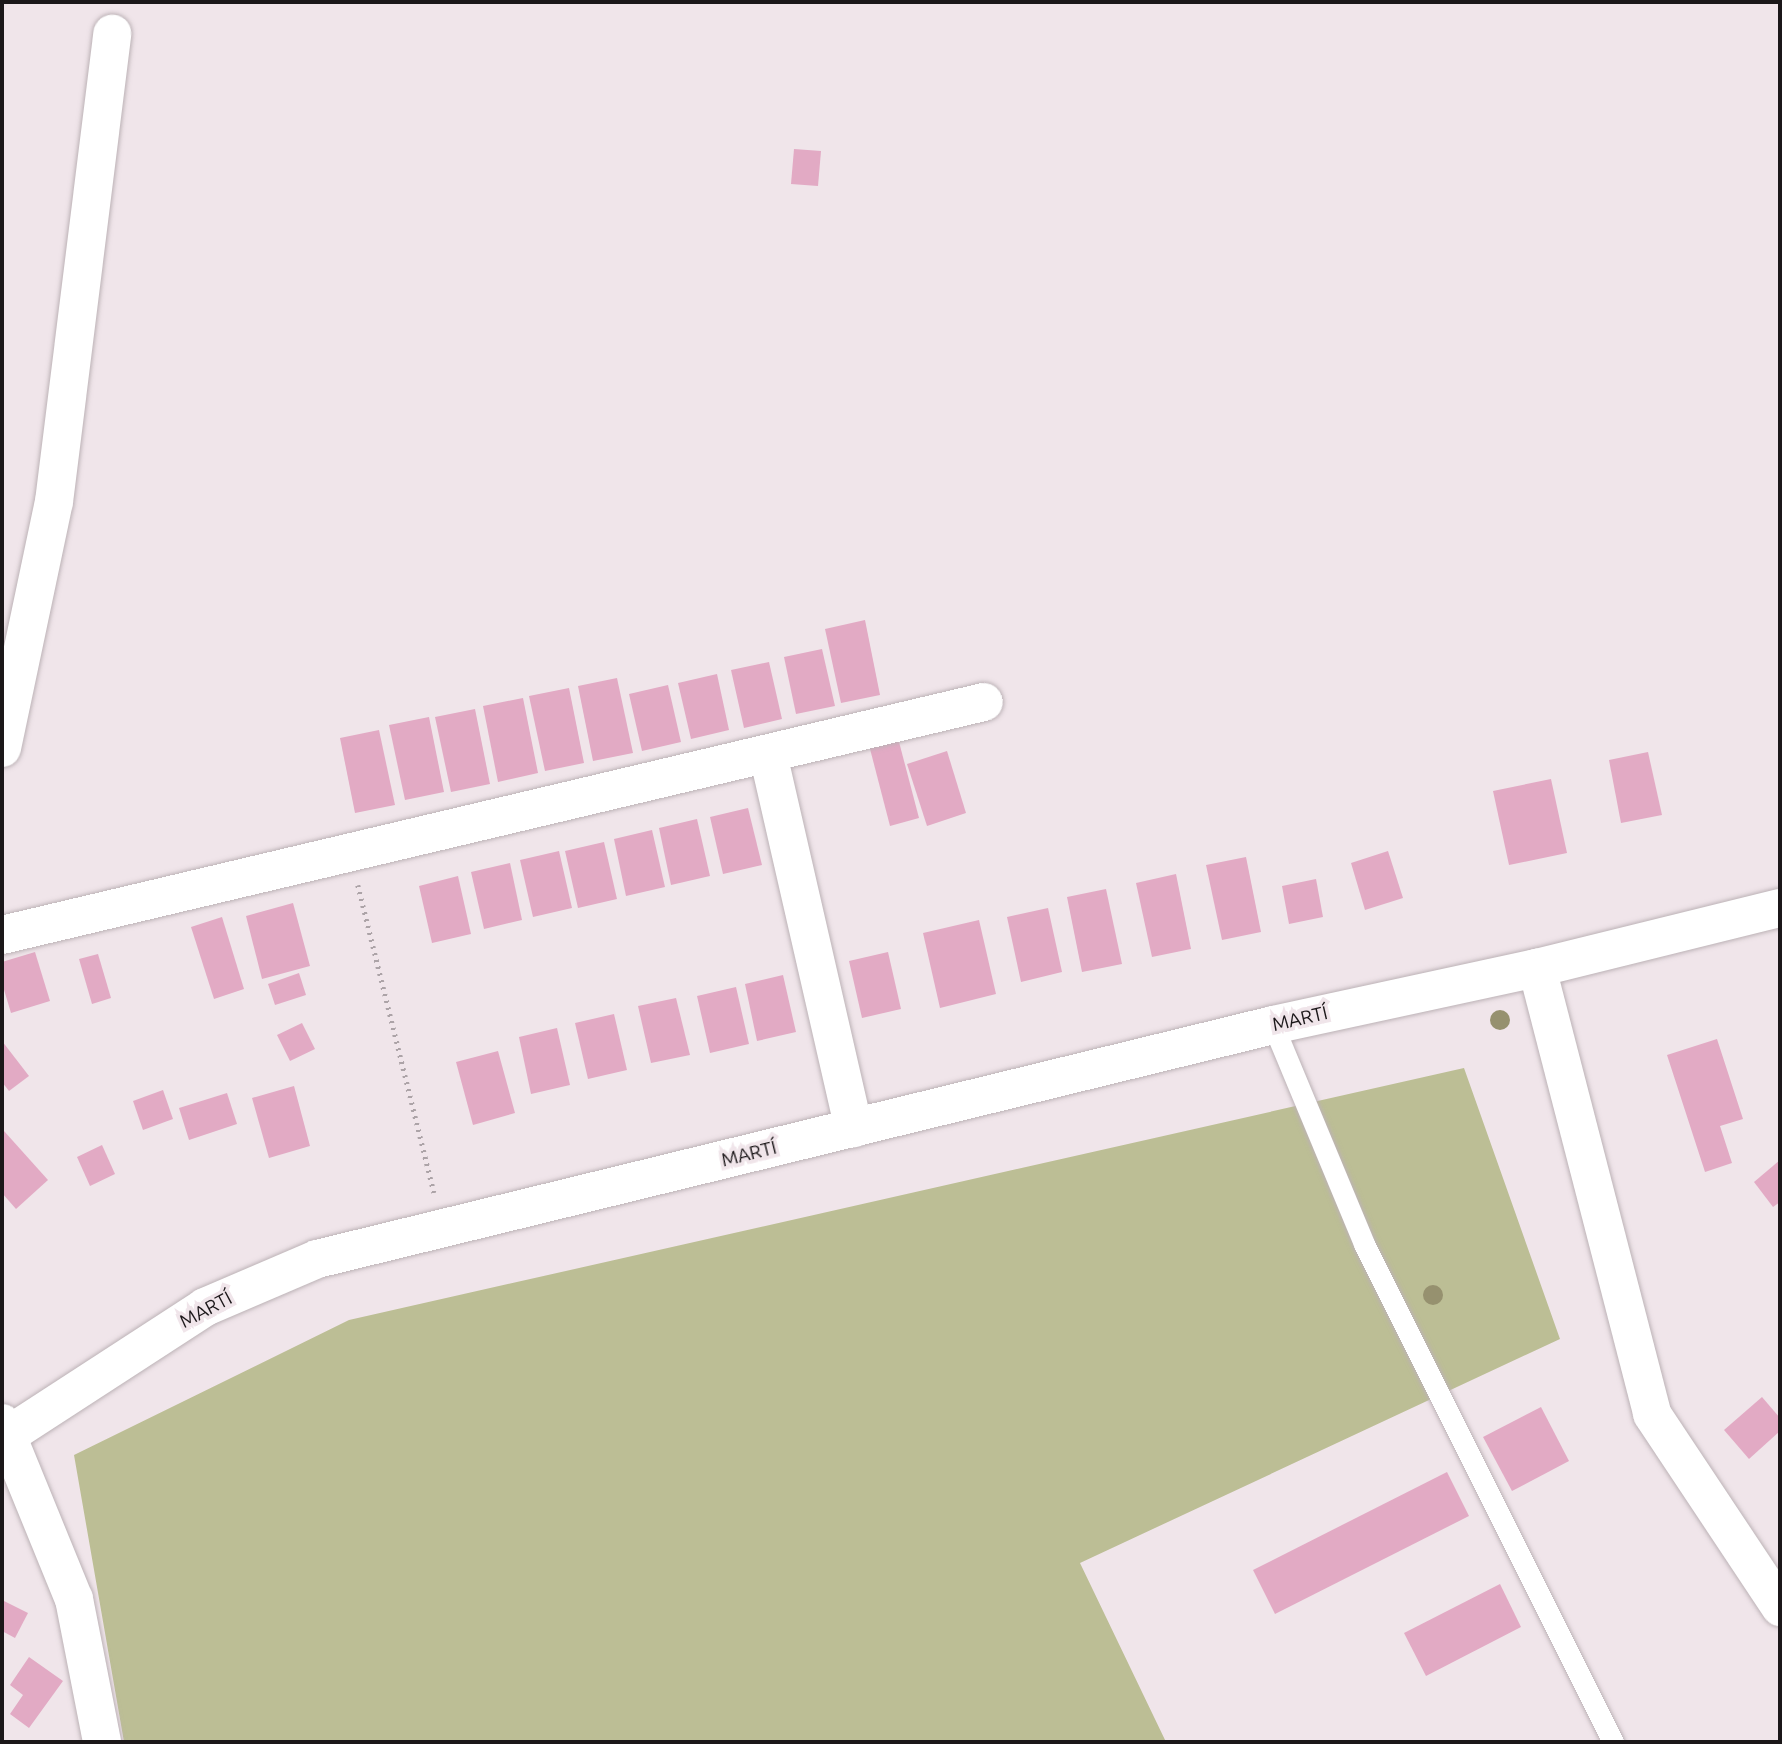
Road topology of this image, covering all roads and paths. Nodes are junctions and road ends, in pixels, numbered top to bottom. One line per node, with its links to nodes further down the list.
1 (112, 34): 3 (street)
2 (984, 702): 4 (street)
3 (2, 748)
4 (768, 754): 5 (street); 10 (street)
5 (349, 850): 7 (street); 11 (path)
6 (1780, 908): 8 (street, MARTÍ)
7 (2, 935)
8 (1537, 968): 9 (street, MARTÍ); 13 (street)
9 (1273, 1025): 10 (street, MARTÍ); 15 (lane)
10 (854, 1128): 11 (street, MARTÍ)
11 (442, 1228): 12 (street, MARTÍ)
12 (4, 1432): 14 (street)
13 (1780, 1607)
14 (102, 1742)
15 (1613, 1742)

